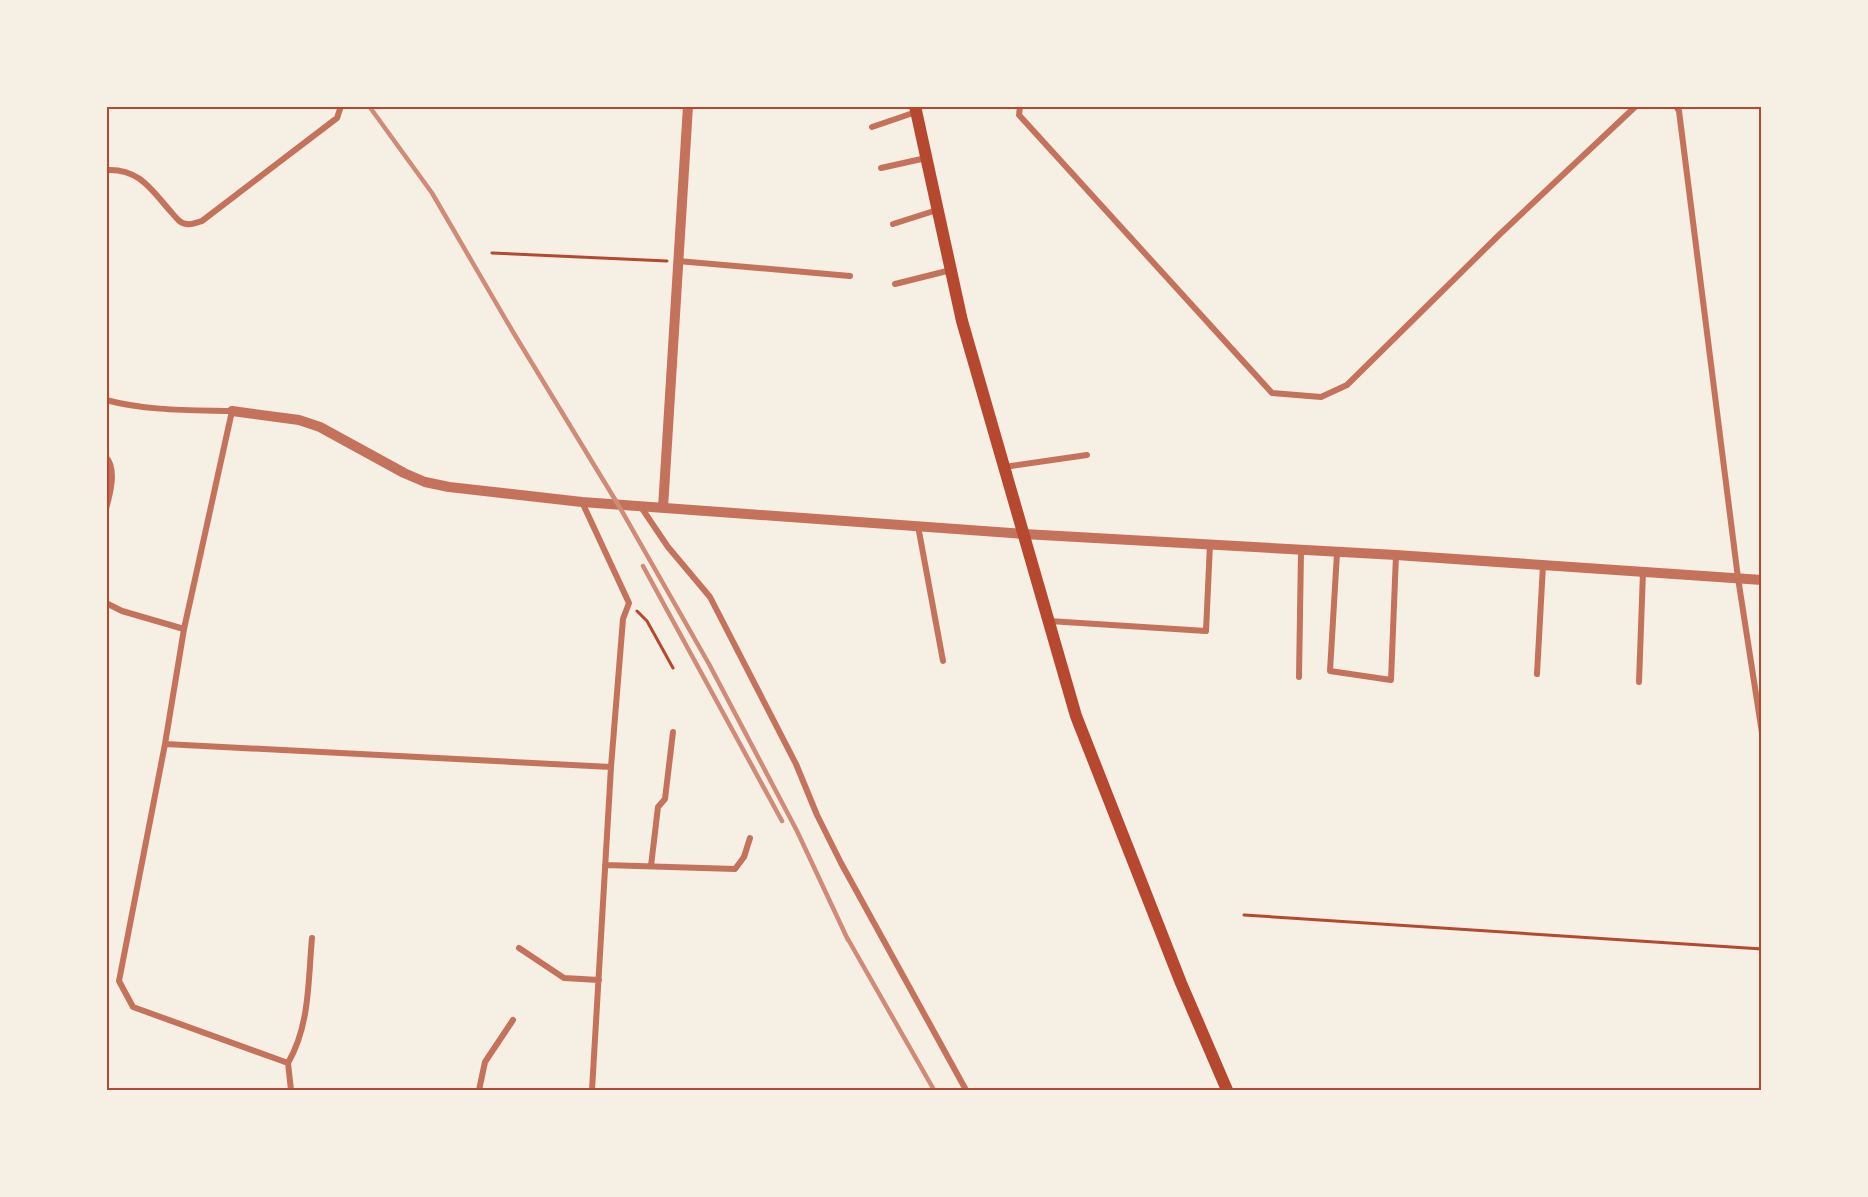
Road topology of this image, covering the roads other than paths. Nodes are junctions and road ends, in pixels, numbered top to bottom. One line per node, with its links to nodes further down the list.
1 (341, 106): 10 (street)
2 (688, 106): 13 (street)
3 (1020, 106): 4 (street)
4 (1636, 106)
5 (1676, 106): 34 (street)
6 (916, 109): 7 (street); 8 (main road)
7 (872, 127)
8 (926, 158): 9 (street); 11 (main road)
9 (881, 168)
10 (106, 170)
11 (938, 210): 12 (street); 14 (main road)
12 (893, 224)
13 (678, 261): 15 (street); 24 (street)
14 (951, 270): 16 (street); 21 (main road)
15 (850, 276)
16 (895, 284)
17 (106, 400): 18 (street)
18 (232, 411): 22 (street); 38 (street)
19 (1087, 455): 21 (street)
20 (106, 457): 25 (street)
21 (1004, 467): 27 (main road)
22 (582, 502): 23 (street); 46 (street)
23 (641, 507): 24 (street); 58 (street)
24 (663, 508): 26 (street)
25 (106, 509)
26 (918, 526): 27 (street); 39 (street)
27 (1024, 534): 28 (street); 37 (main road)
28 (1210, 544): 29 (street); 37 (street)
29 (1301, 551): 30 (street); 41 (street)
30 (1337, 553): 31 (street); 31 (street)
31 (1396, 555): 32 (street)
32 (1543, 565): 33 (street); 40 (street)
33 (1643, 572): 34 (street); 42 (street)
34 (1738, 578): 35 (street); 44 (street)
35 (1761, 580)
36 (106, 603): 38 (street)
37 (1049, 621): 59 (main road)
38 (184, 629): 45 (street)
39 (943, 662)
40 (1537, 674)
41 (1299, 677)
42 (1640, 682)
43 (673, 732): 49 (street)
44 (1761, 733)
45 (165, 744): 46 (street); 54 (street)
46 (611, 767): 48 (street)
47 (750, 838): 49 (street)
48 (605, 865): 49 (street); 52 (street)
49 (651, 866)
50 (312, 939): 54 (street)
51 (519, 948): 52 (street)
52 (599, 980): 57 (street)
53 (513, 1020): 56 (street)
54 (288, 1063): 55 (street)
55 (291, 1090)
56 (480, 1090)
57 (592, 1090)
58 (966, 1090)
59 (1227, 1090)

